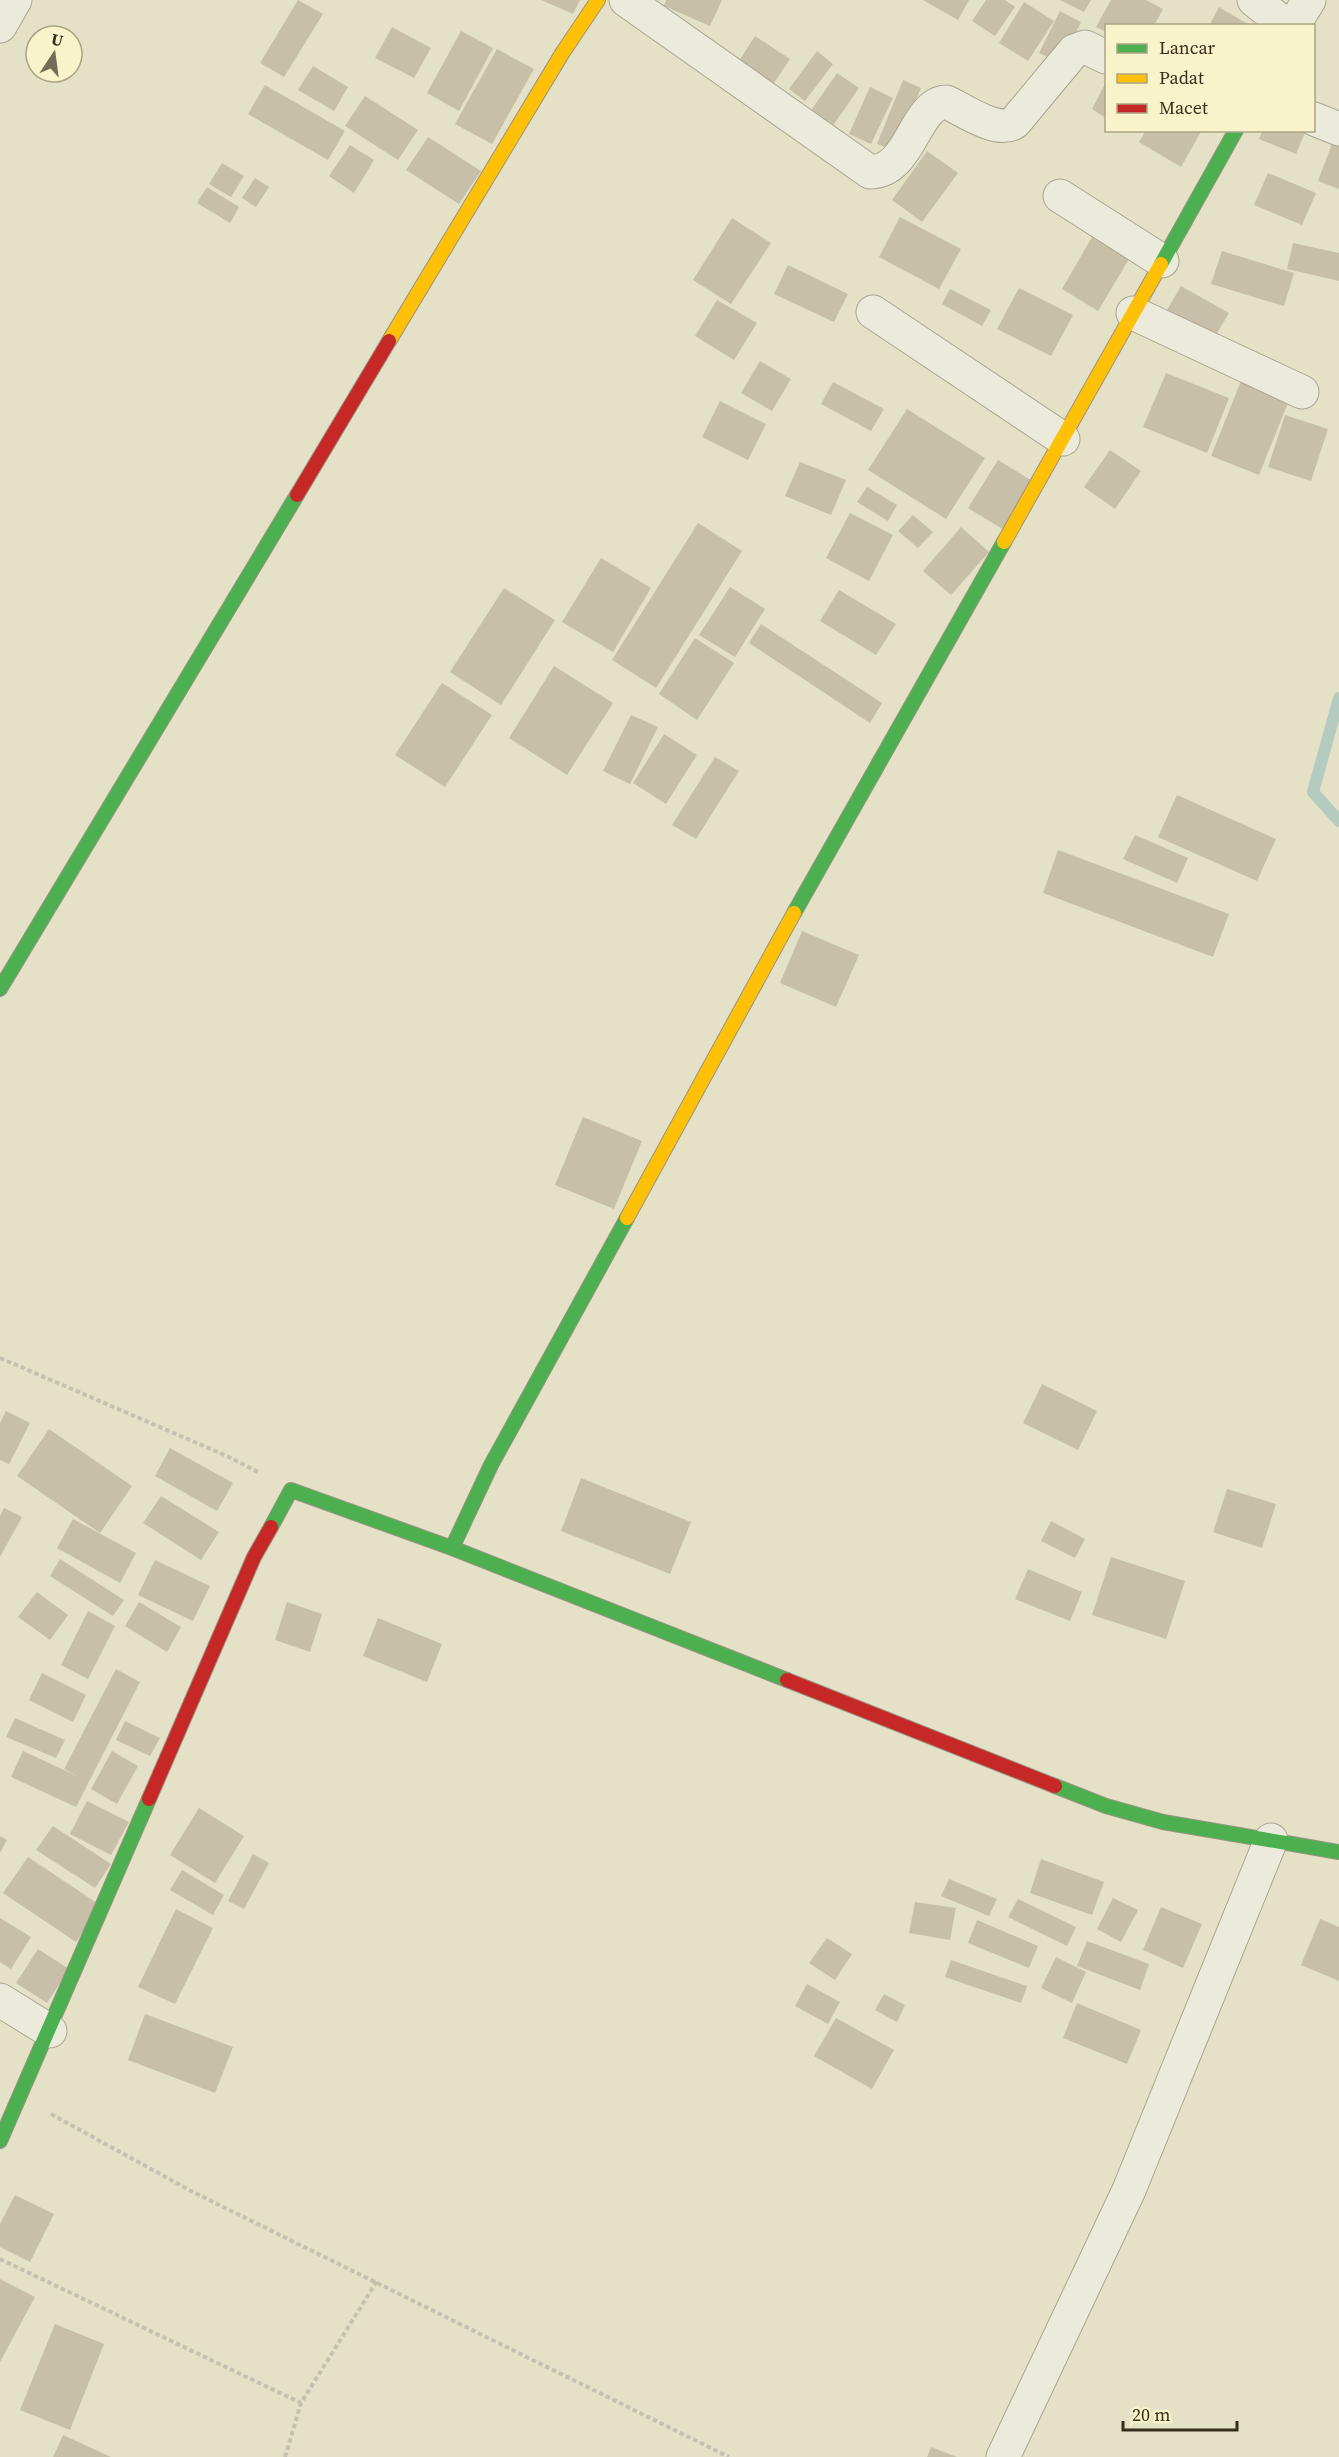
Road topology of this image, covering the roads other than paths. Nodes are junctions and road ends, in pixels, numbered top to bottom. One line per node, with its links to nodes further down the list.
1 (15, 0): 8 (street)
2 (598, 0): 19 (street)
3 (626, 0): 9 (street)
4 (1254, 0): 6 (street)
5 (1309, 0): 7 (street)
6 (1284, 24)
7 (1294, 24)
8 (0, 26)
9 (1105, 56)
10 (1315, 119): 11 (street)
11 (1339, 129)
12 (1235, 132): 14 (street)
13 (1060, 196): 14 (street)
14 (1161, 261): 16 (street)
15 (873, 312): 18 (street)
16 (1133, 313): 17 (street); 18 (street)
17 (1302, 392)
18 (1063, 439): 20 (street)
19 (0, 989)
20 (452, 1548): 21 (street); 24 (street)
21 (1271, 1840): 22 (street); 26 (street)
22 (1339, 1852)
23 (0, 2000): 24 (street)
24 (50, 2031): 25 (street)
25 (0, 2141)
26 (1003, 2457)

